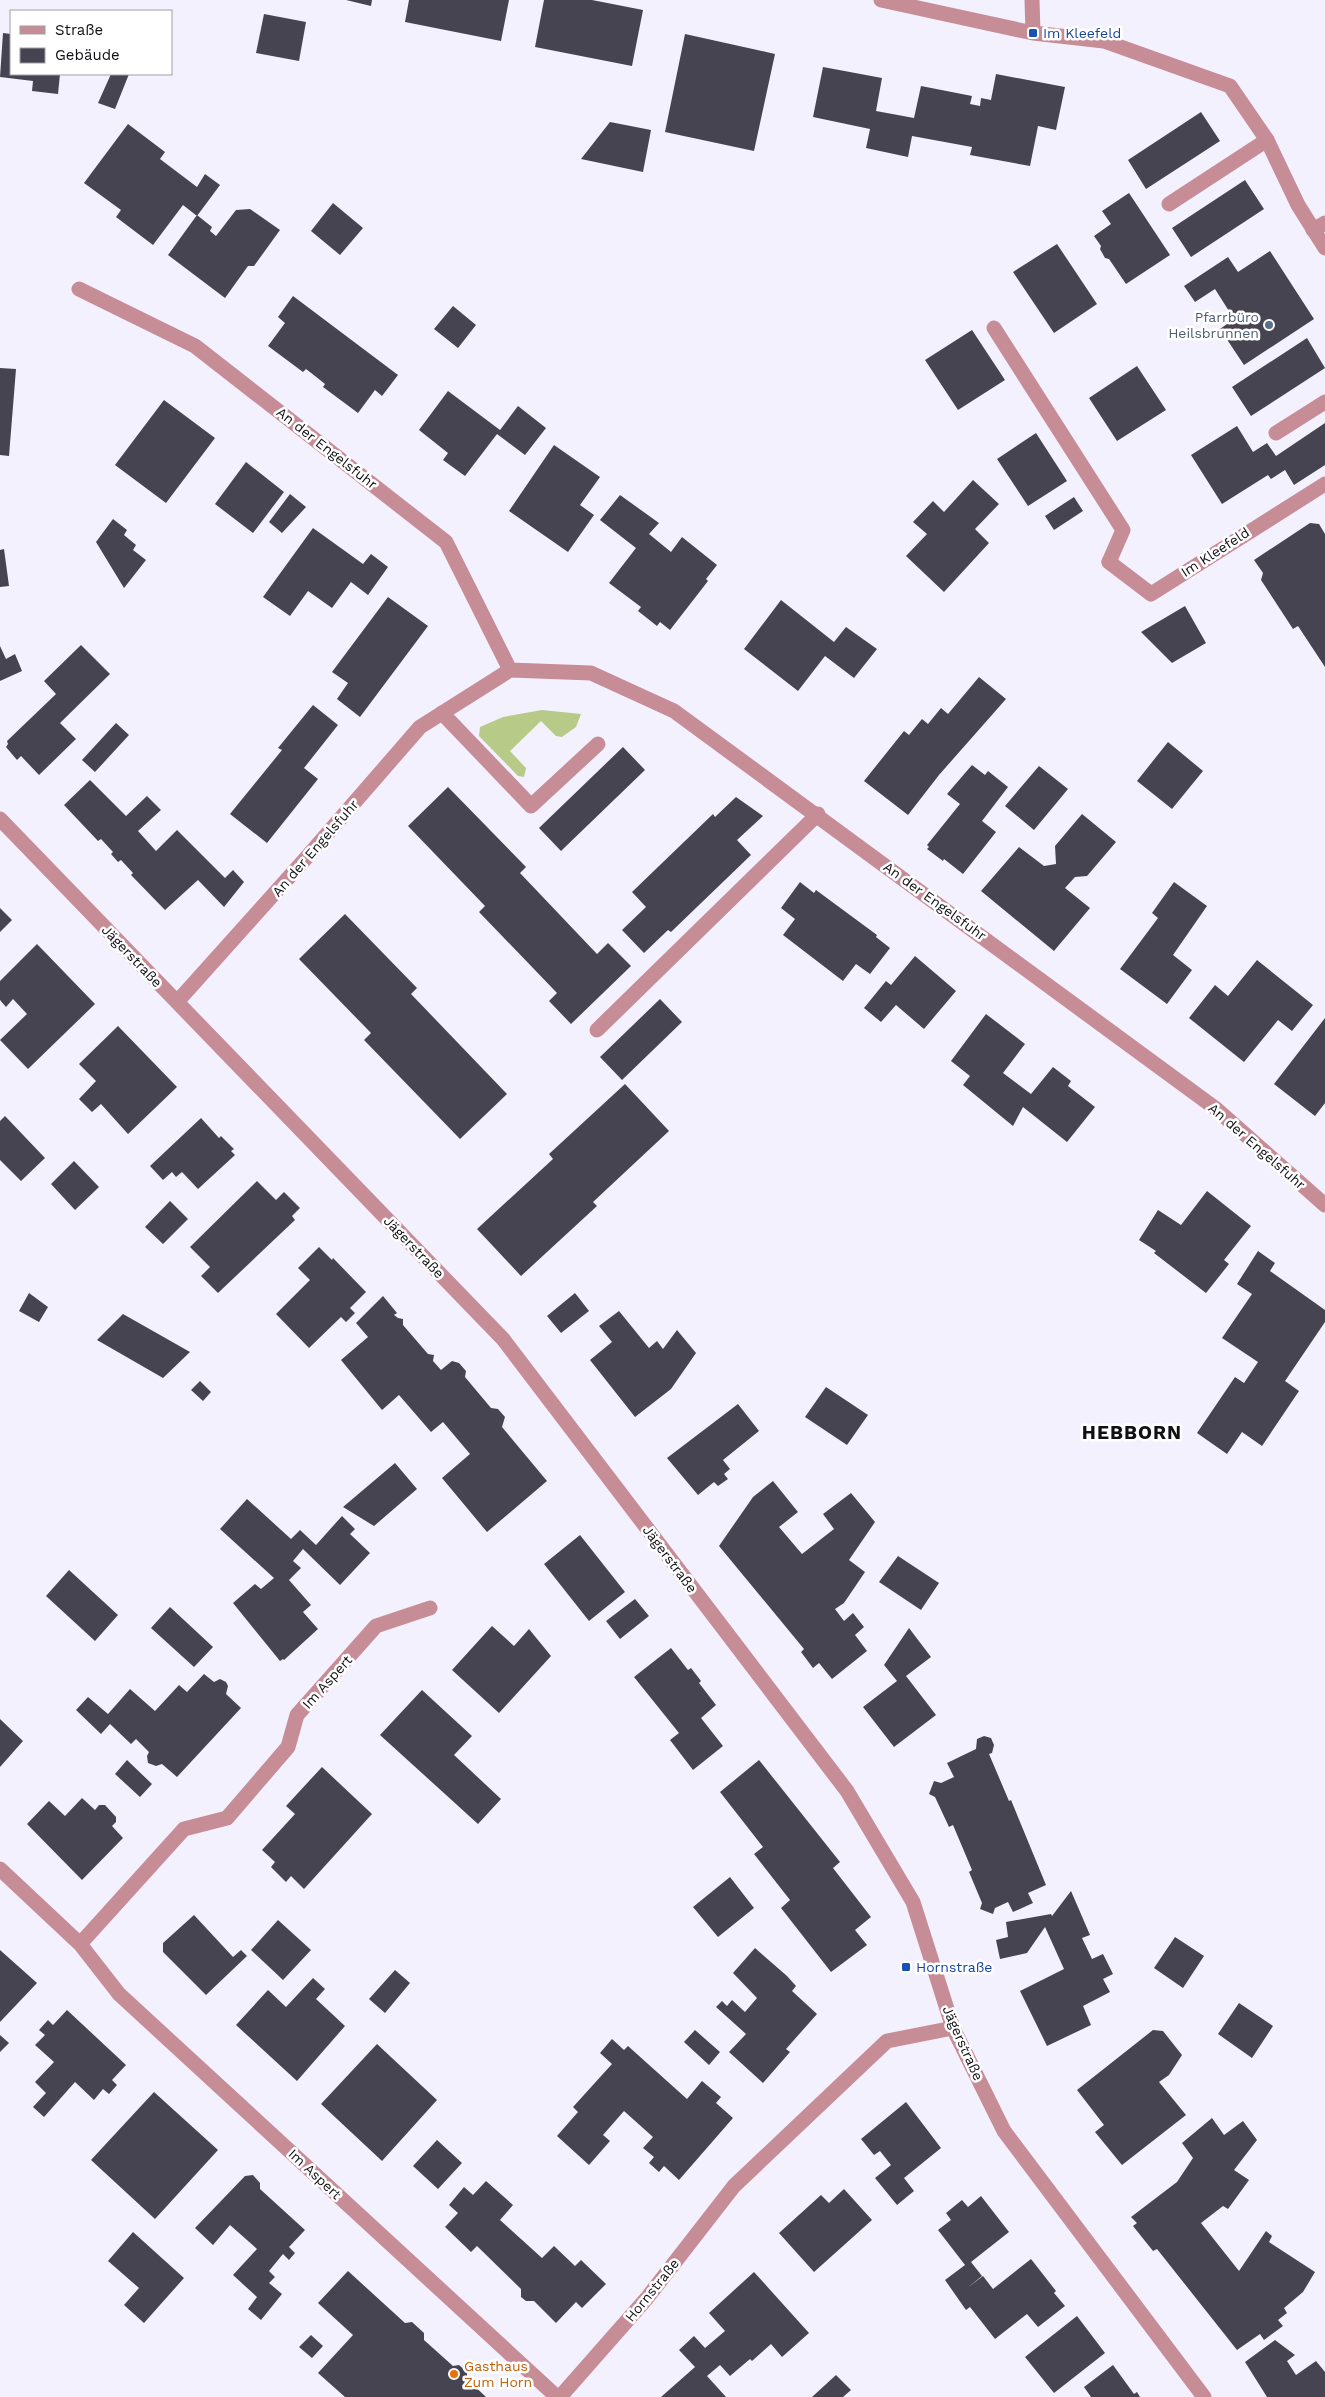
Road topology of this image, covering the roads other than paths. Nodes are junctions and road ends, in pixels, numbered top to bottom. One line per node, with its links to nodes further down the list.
1 (1032, 0): 3 (street)
2 (886, 1): 3 (street)
3 (1033, 33): 4 (street)
4 (1267, 140): 5 (street); 6 (street)
5 (1169, 204)
6 (1319, 226): 7 (street)
7 (1325, 248)
8 (79, 289): 13 (street, An der Engelsfuhr)
9 (994, 328): 12 (street, Im Kleefeld)
10 (1325, 402): 11 (street)
11 (1276, 433)
12 (1324, 486)
13 (510, 670): 14 (street, An der Engelsfuhr); 16 (street, An der Engelsfuhr)
14 (442, 713): 15 (street); 18 (street, An der Engelsfuhr)
15 (598, 744)
16 (818, 814): 19 (street); 20 (street, An der Engelsfuhr)
17 (0, 819): 18 (street, Jägerstraße)
18 (177, 1002): 24 (street, Jägerstraße)
19 (597, 1030)
20 (1325, 1205)
21 (430, 1608): 23 (street, Im Aspert)
22 (0, 1869): 23 (street, Im Aspert)
23 (80, 1944): 25 (street, Im Aspert)
24 (953, 2028): 25 (street, Hornstraße); 26 (street, Jägerstraße)
25 (559, 2397)
26 (1204, 2397)

